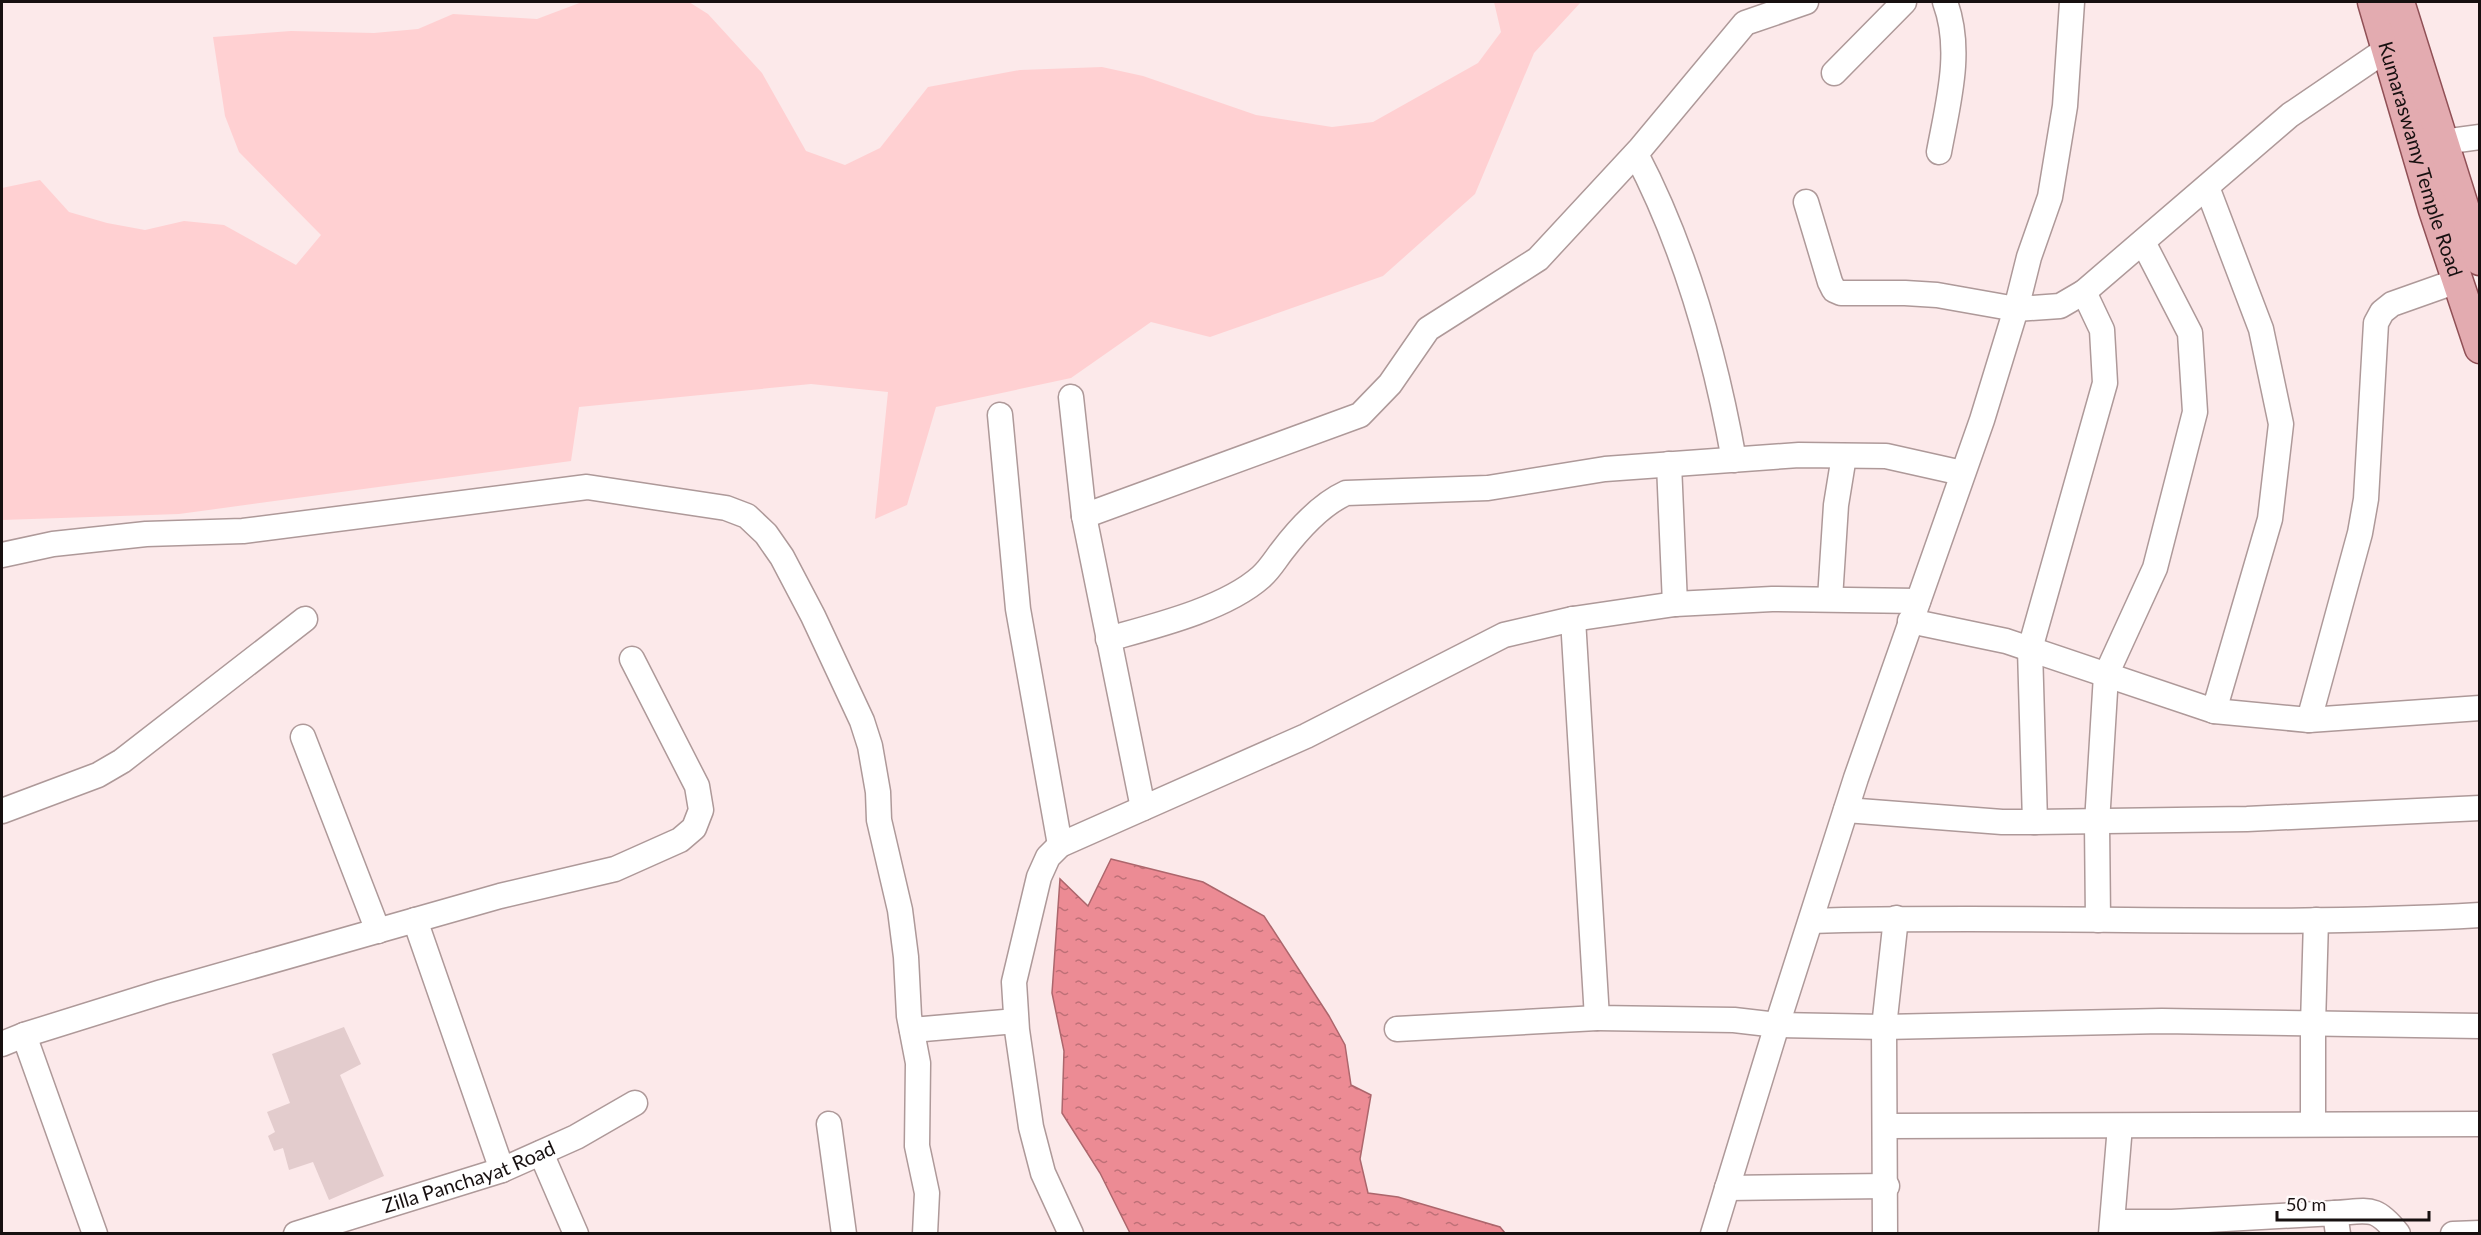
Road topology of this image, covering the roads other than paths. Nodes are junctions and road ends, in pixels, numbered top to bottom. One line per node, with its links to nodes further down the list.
1 (1806, 2): 12 (street)
2 (1904, 2): 8 (street)
3 (1945, 2): 11 (street)
4 (2072, 2): 19 (street)
5 (2373, 2): 7 (main road, Kumaraswamy Temple Road)
6 (2399, 2): 10 (main road, Kumaraswamy Temple Road)
7 (2387, 49): 13 (street); 17 (main road, Kumaraswamy Temple Road)
8 (1834, 73)
9 (2480, 137): 10 (street)
10 (2443, 142): 16 (main road, Kumaraswamy Temple Road)
11 (1939, 152)
12 (1636, 154): 24 (street); 27 (street)
13 (2207, 187): 15 (street); 39 (street)
14 (1806, 202): 19 (street)
15 (2144, 242): 18 (street); 37 (street)
16 (2480, 260)
17 (2457, 281): 20 (main road, Kumaraswamy Temple Road); 40 (street)
18 (2084, 292): 19 (street); 35 (street)
19 (2016, 309): 26 (street)
20 (2480, 348)
21 (1071, 398): 27 (street)
22 (1000, 416): 48 (street)
23 (1844, 456): 24 (street); 26 (street); 29 (street)
24 (1734, 460): 25 (street)
25 (1669, 464): 30 (street); 34 (street)
26 (1962, 473): 31 (street)
27 (1084, 516): 34 (street)
28 (2, 555): 63 (street)
29 (1830, 599): 30 (street); 31 (street)
30 (1675, 604): 33 (street)
31 (1914, 611): 35 (street); 44 (street)
32 (305, 619): 45 (street)
33 (1573, 619): 42 (street); 56 (street)
34 (1108, 639): 42 (street)
35 (2030, 649): 37 (street); 46 (street)
36 (633, 659): 51 (street)
37 (2106, 675): 39 (street); 47 (street)
38 (2480, 708): 40 (street)
39 (2214, 711): 40 (street)
40 (2309, 720)
41 (303, 737): 55 (street)
42 (1143, 808): 48 (street)
43 (2480, 808): 47 (street)
44 (1846, 810): 46 (street); 54 (street)
45 (2, 811)
46 (2035, 822): 47 (street)
47 (2097, 823): 52 (street)
48 (1060, 845): 57 (street)
49 (2480, 915): 53 (street)
50 (1896, 918): 52 (street); 54 (street); 61 (street)
51 (415, 920): 55 (street); 73 (street)
52 (2098, 920): 53 (street)
53 (2316, 920): 58 (street)
54 (1811, 921): 59 (street)
55 (378, 931): 64 (street)
56 (1597, 1018): 59 (street); 62 (street)
57 (1016, 1021): 63 (street); 85 (street)
58 (2313, 1024): 60 (street); 61 (street); 68 (street)
59 (1777, 1025): 61 (street); 75 (street)
60 (2480, 1026)
61 (1884, 1027): 70 (street)
62 (1397, 1029)
63 (912, 1030): 84 (street)
64 (24, 1035): 65 (street); 81 (street)
65 (2, 1044)
66 (635, 1103): 72 (street, Zilla Panchayat Road)
67 (830, 1124): 83 (street)
68 (2313, 1124): 69 (street); 71 (street)
69 (2480, 1124)
70 (1886, 1126): 71 (street); 74 (street)
71 (2120, 1126): 78 (street)
72 (541, 1153): 73 (street, Zilla Panchayat Road); 82 (street)
73 (502, 1170): 80 (street, Zilla Panchayat Road)
74 (1887, 1186): 75 (street); 87 (street)
75 (1727, 1188): 86 (street)
76 (2337, 1223): 77 (street); 88 (street)
77 (2287, 1225): 79 (street)
78 (2113, 1228): 79 (street)
79 (2173, 1228)
80 (307, 1232)
81 (95, 1233)
82 (576, 1233)
83 (844, 1233)
84 (925, 1233)
85 (1071, 1233)
86 (1713, 1233)
87 (1886, 1233)
88 (2398, 1233)
89 (2452, 1233): 90 (street)
90 (2480, 1233)

